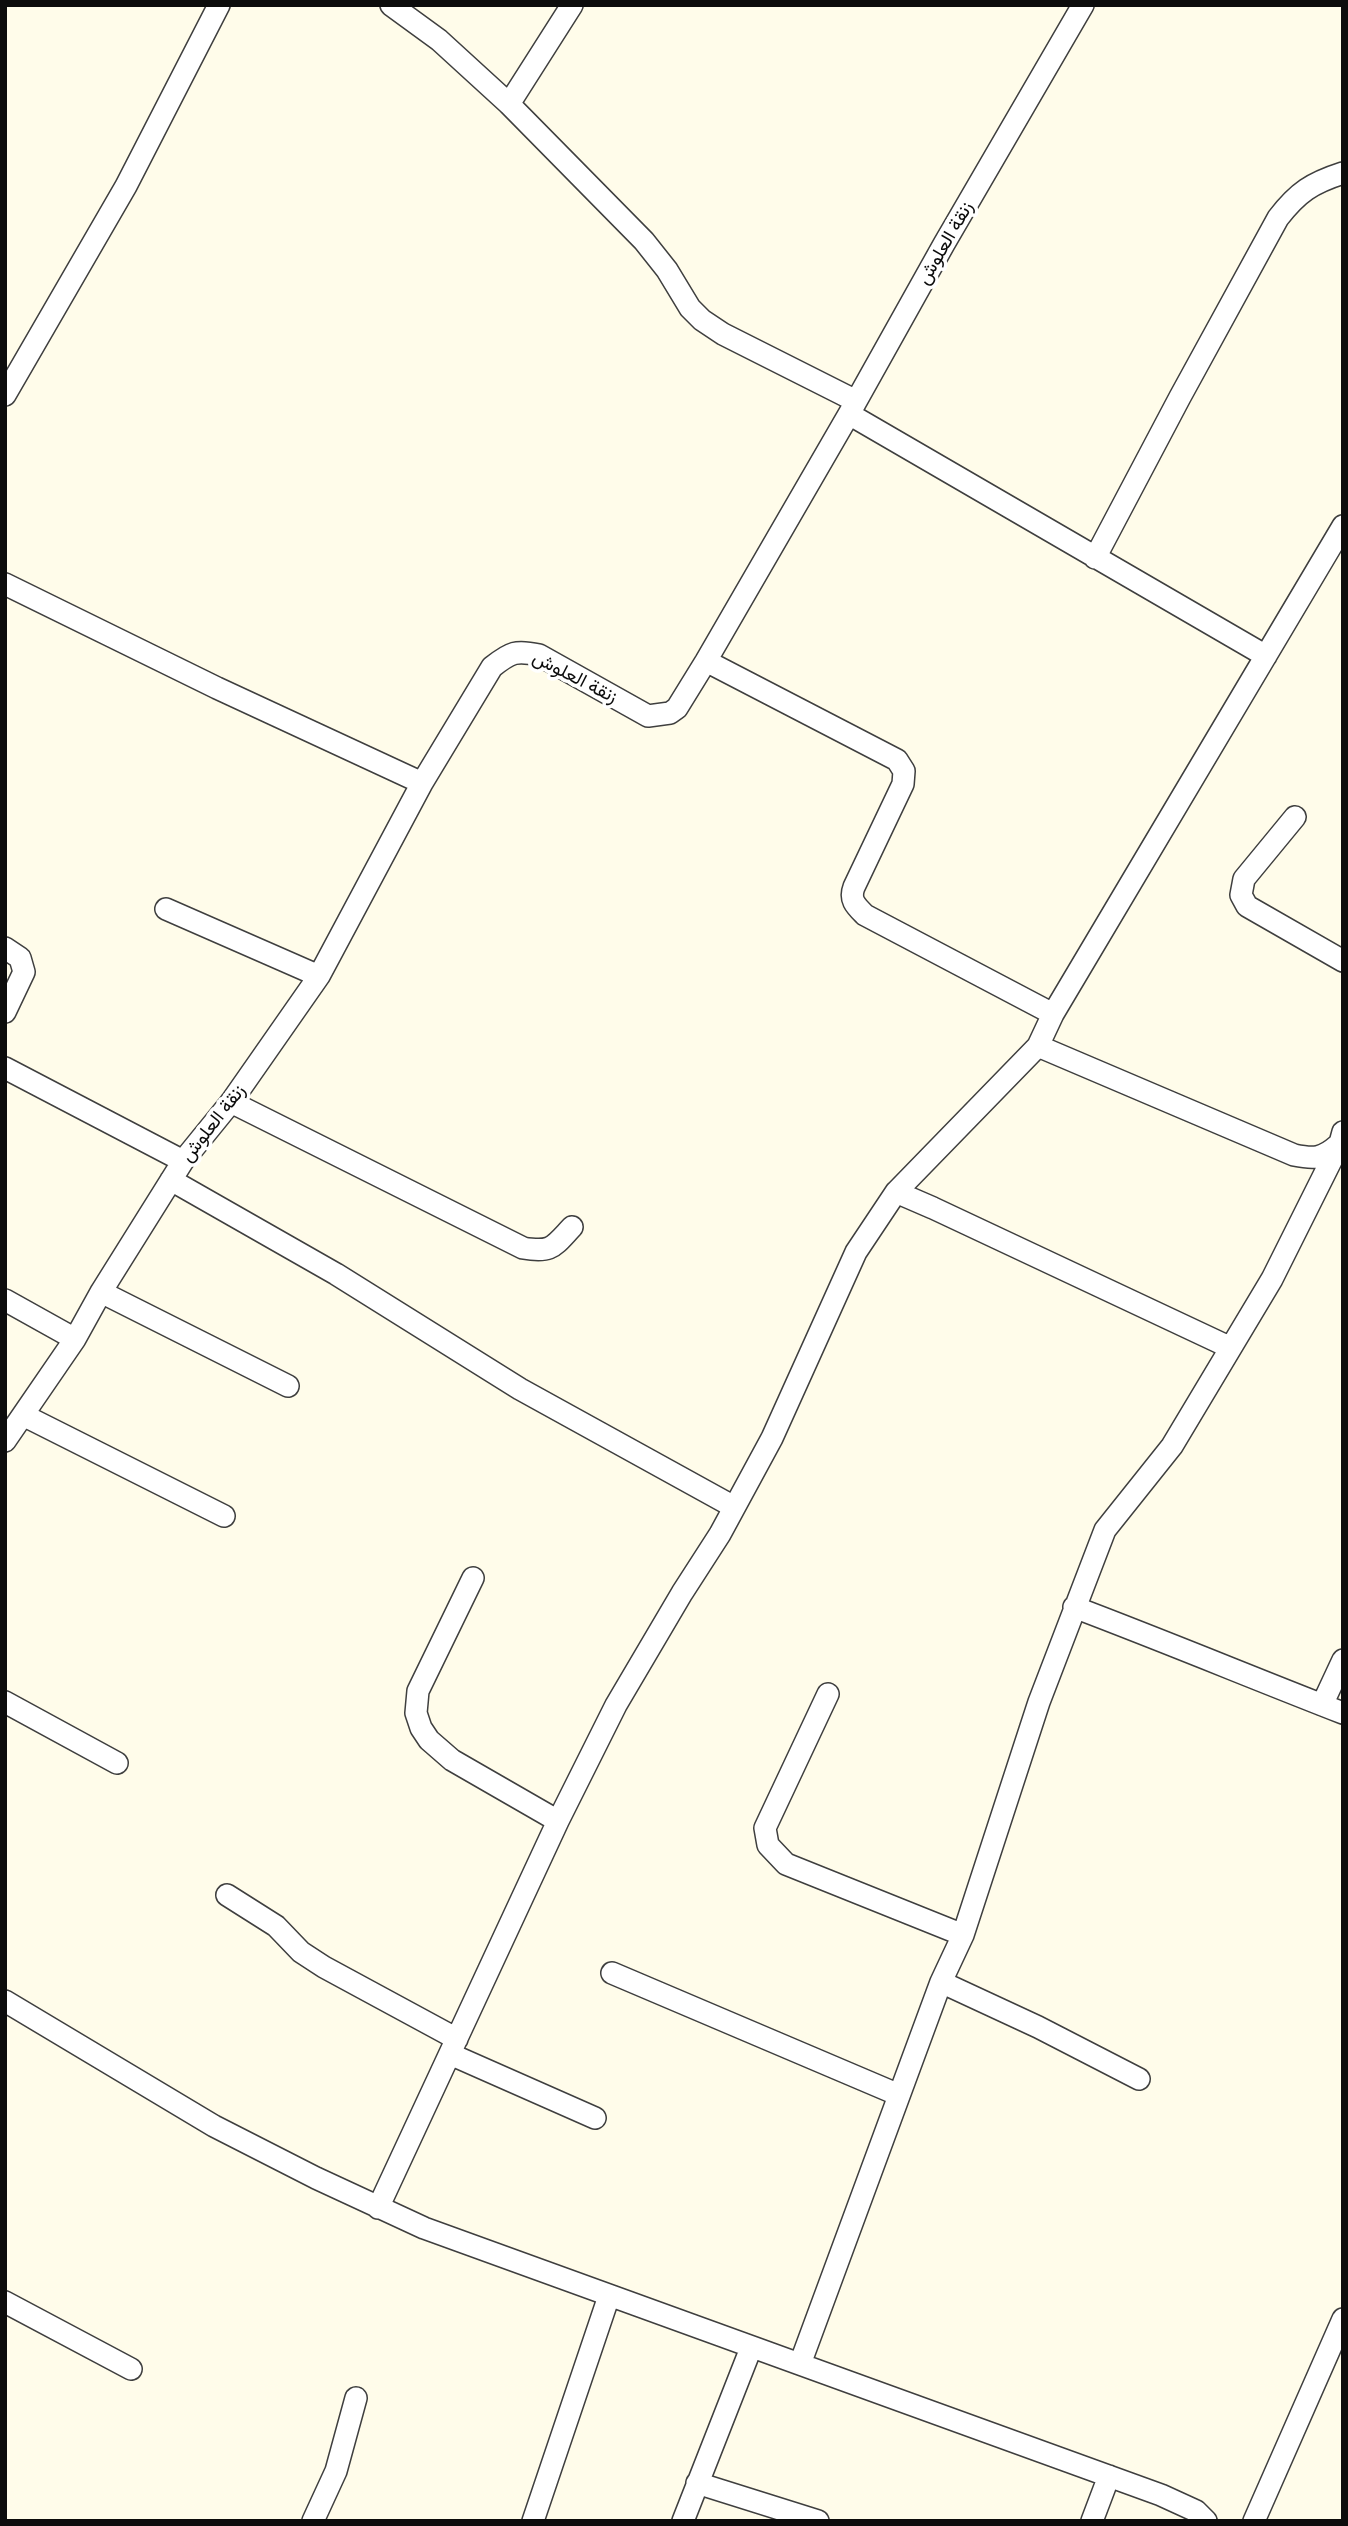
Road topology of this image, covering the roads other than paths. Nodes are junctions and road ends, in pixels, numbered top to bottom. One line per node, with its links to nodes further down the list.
1 (219, 5): 7 (street)
2 (391, 5): 5 (street)
3 (572, 5): 5 (street)
4 (1083, 5): 8 (street, زنقة العلوش)
5 (509, 104): 8 (street)
6 (1343, 173): 10 (street)
7 (5, 395)
8 (853, 407): 10 (street); 13 (street, زنقة العلوش)
9 (1343, 526): 12 (street)
10 (1095, 558): 12 (street)
11 (5, 584): 14 (street)
12 (1266, 656): 21 (street)
13 (706, 661): 14 (street, زنقة العلوش); 21 (street)
14 (422, 783): 19 (street, زنقة العلوش)
15 (1295, 817): 18 (street)
16 (166, 909): 19 (street)
17 (5, 948): 20 (street)
18 (1343, 961)
19 (319, 976): 24 (street, زنقة العلوش)
20 (5, 1012)
21 (1053, 1014): 22 (street)
22 (1038, 1046): 25 (street); 28 (street)
23 (5, 1068): 26 (street)
24 (231, 1102): 26 (street, زنقة العلوش); 29 (street)
25 (1342, 1139): 33 (street)
26 (183, 1161): 27 (street, زنقة العلوش)
27 (171, 1180): 30 (street, زنقة العلوش); 37 (street)
28 (896, 1192): 33 (street); 37 (street)
29 (572, 1227)
30 (101, 1292): 32 (street, زنقة العلوش); 34 (street)
31 (5, 1300): 32 (street)
32 (75, 1339): 35 (street, زنقة العلوش)
33 (1229, 1347): 40 (street)
34 (288, 1386)
35 (23, 1415): 36 (street, زنقة العلوش); 38 (street)
36 (5, 1441)
37 (734, 1507): 47 (street)
38 (225, 1517)
39 (472, 1578): 47 (street)
40 (1074, 1607): 44 (street); 49 (street)
41 (1343, 1660): 44 (street)
42 (828, 1693): 49 (street)
43 (5, 1702): 46 (street)
44 (1322, 1705): 45 (street)
45 (1343, 1713)
46 (117, 1763)
47 (558, 1821): 53 (street)
48 (227, 1895): 53 (street)
49 (963, 1935): 51 (street)
50 (612, 1973): 55 (street)
51 (941, 1982): 54 (street); 55 (street)
52 (5, 2001): 57 (street)
53 (453, 2046): 56 (street); 57 (street)
54 (1139, 2079)
55 (900, 2095): 62 (street)
56 (594, 2118)
57 (379, 2208): 58 (street)
58 (609, 2296): 61 (street); 68 (street)
59 (5, 2302): 63 (street)
60 (1343, 2319): 73 (street)
61 (751, 2348): 62 (street); 66 (street)
62 (800, 2364): 65 (street)
63 (131, 2369)
64 (356, 2398): 67 (street)
65 (1109, 2476): 71 (street); 72 (street)
66 (697, 2483): 69 (street); 70 (street)
67 (313, 2521)
68 (533, 2521)
69 (683, 2521)
70 (818, 2521)
71 (1092, 2521)
72 (1206, 2521)
73 (1254, 2521)

